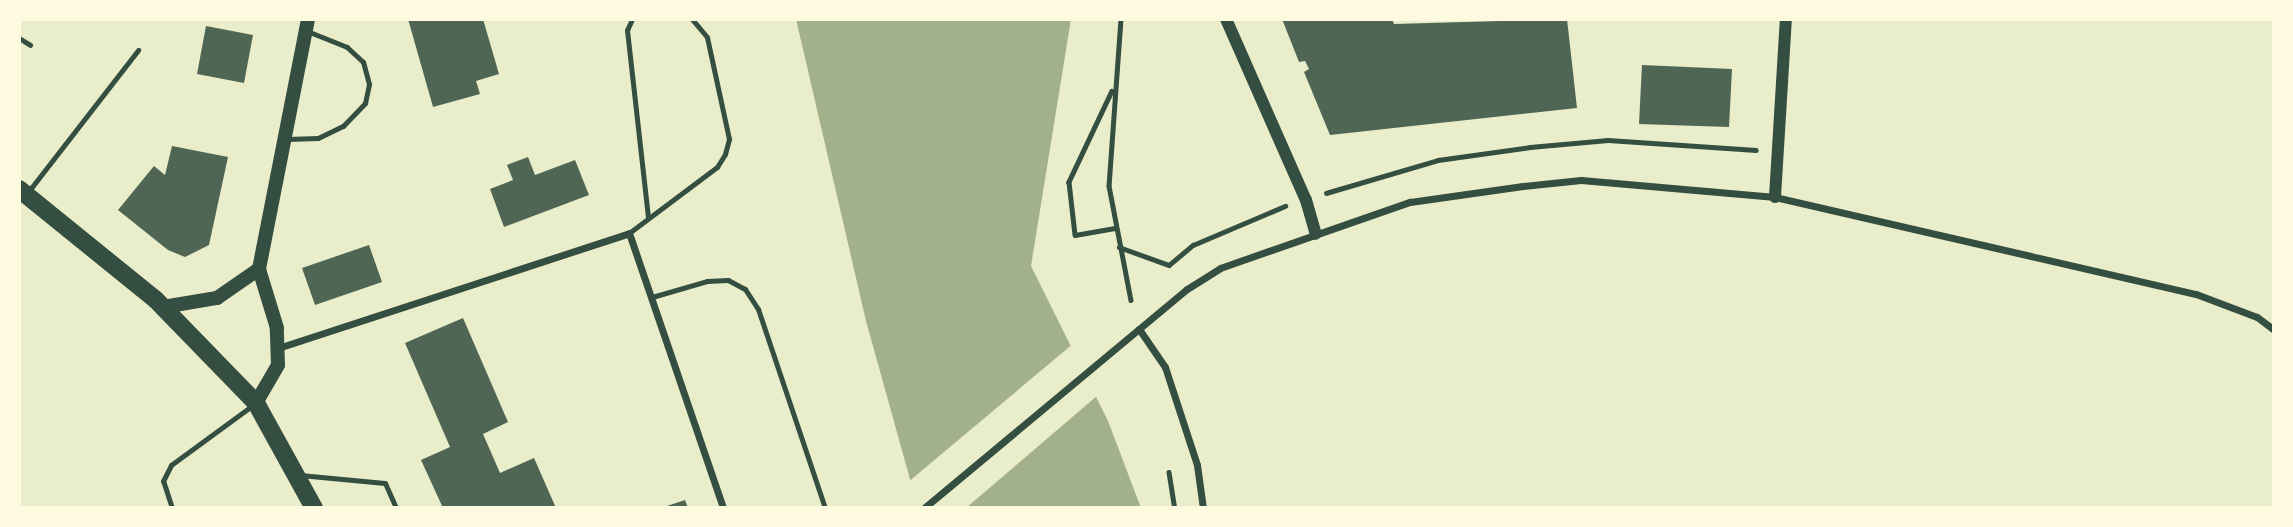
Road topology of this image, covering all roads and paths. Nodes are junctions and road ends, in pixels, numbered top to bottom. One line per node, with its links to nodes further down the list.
1 (632, 19): 14 (lane)
2 (692, 19): 14 (lane)
3 (1121, 19): 10 (path)
4 (1226, 19): 17 (street)
5 (1786, 19): 13 (street)
6 (307, 25): 11 (main road); 11 (lane)
7 (19, 37): 8 (lane)
8 (30, 45)
9 (138, 50): 12 (lane)
10 (1114, 87): 15 (path); 15 (path)
11 (284, 139): 20 (main road)
12 (23, 192): 23 (main road)
13 (1774, 197): 17 (street); 25 (street)
14 (648, 217): 16 (lane)
15 (1114, 228): 18 (path)
16 (629, 233): 21 (street); 26 (street)
17 (1316, 234): 24 (street)
18 (1119, 247): 19 (path); 22 (path)
19 (1169, 265)
20 (259, 269): 23 (main road); 26 (main road)
21 (652, 297): 33 (street); 34 (lane)
22 (1131, 300)
23 (163, 307): 27 (main road)
24 (1139, 329): 35 (street); 37 (street)
25 (2274, 330)
26 (278, 348): 27 (main road)
27 (256, 403): 29 (main road); 30 (lane)
28 (1169, 472): 36 (path)
29 (298, 474): 31 (main road); 32 (lane)
30 (172, 508)
31 (314, 508)
32 (396, 508)
33 (723, 508)
34 (825, 508)
35 (924, 508)
36 (1175, 508)
37 (1203, 508)

